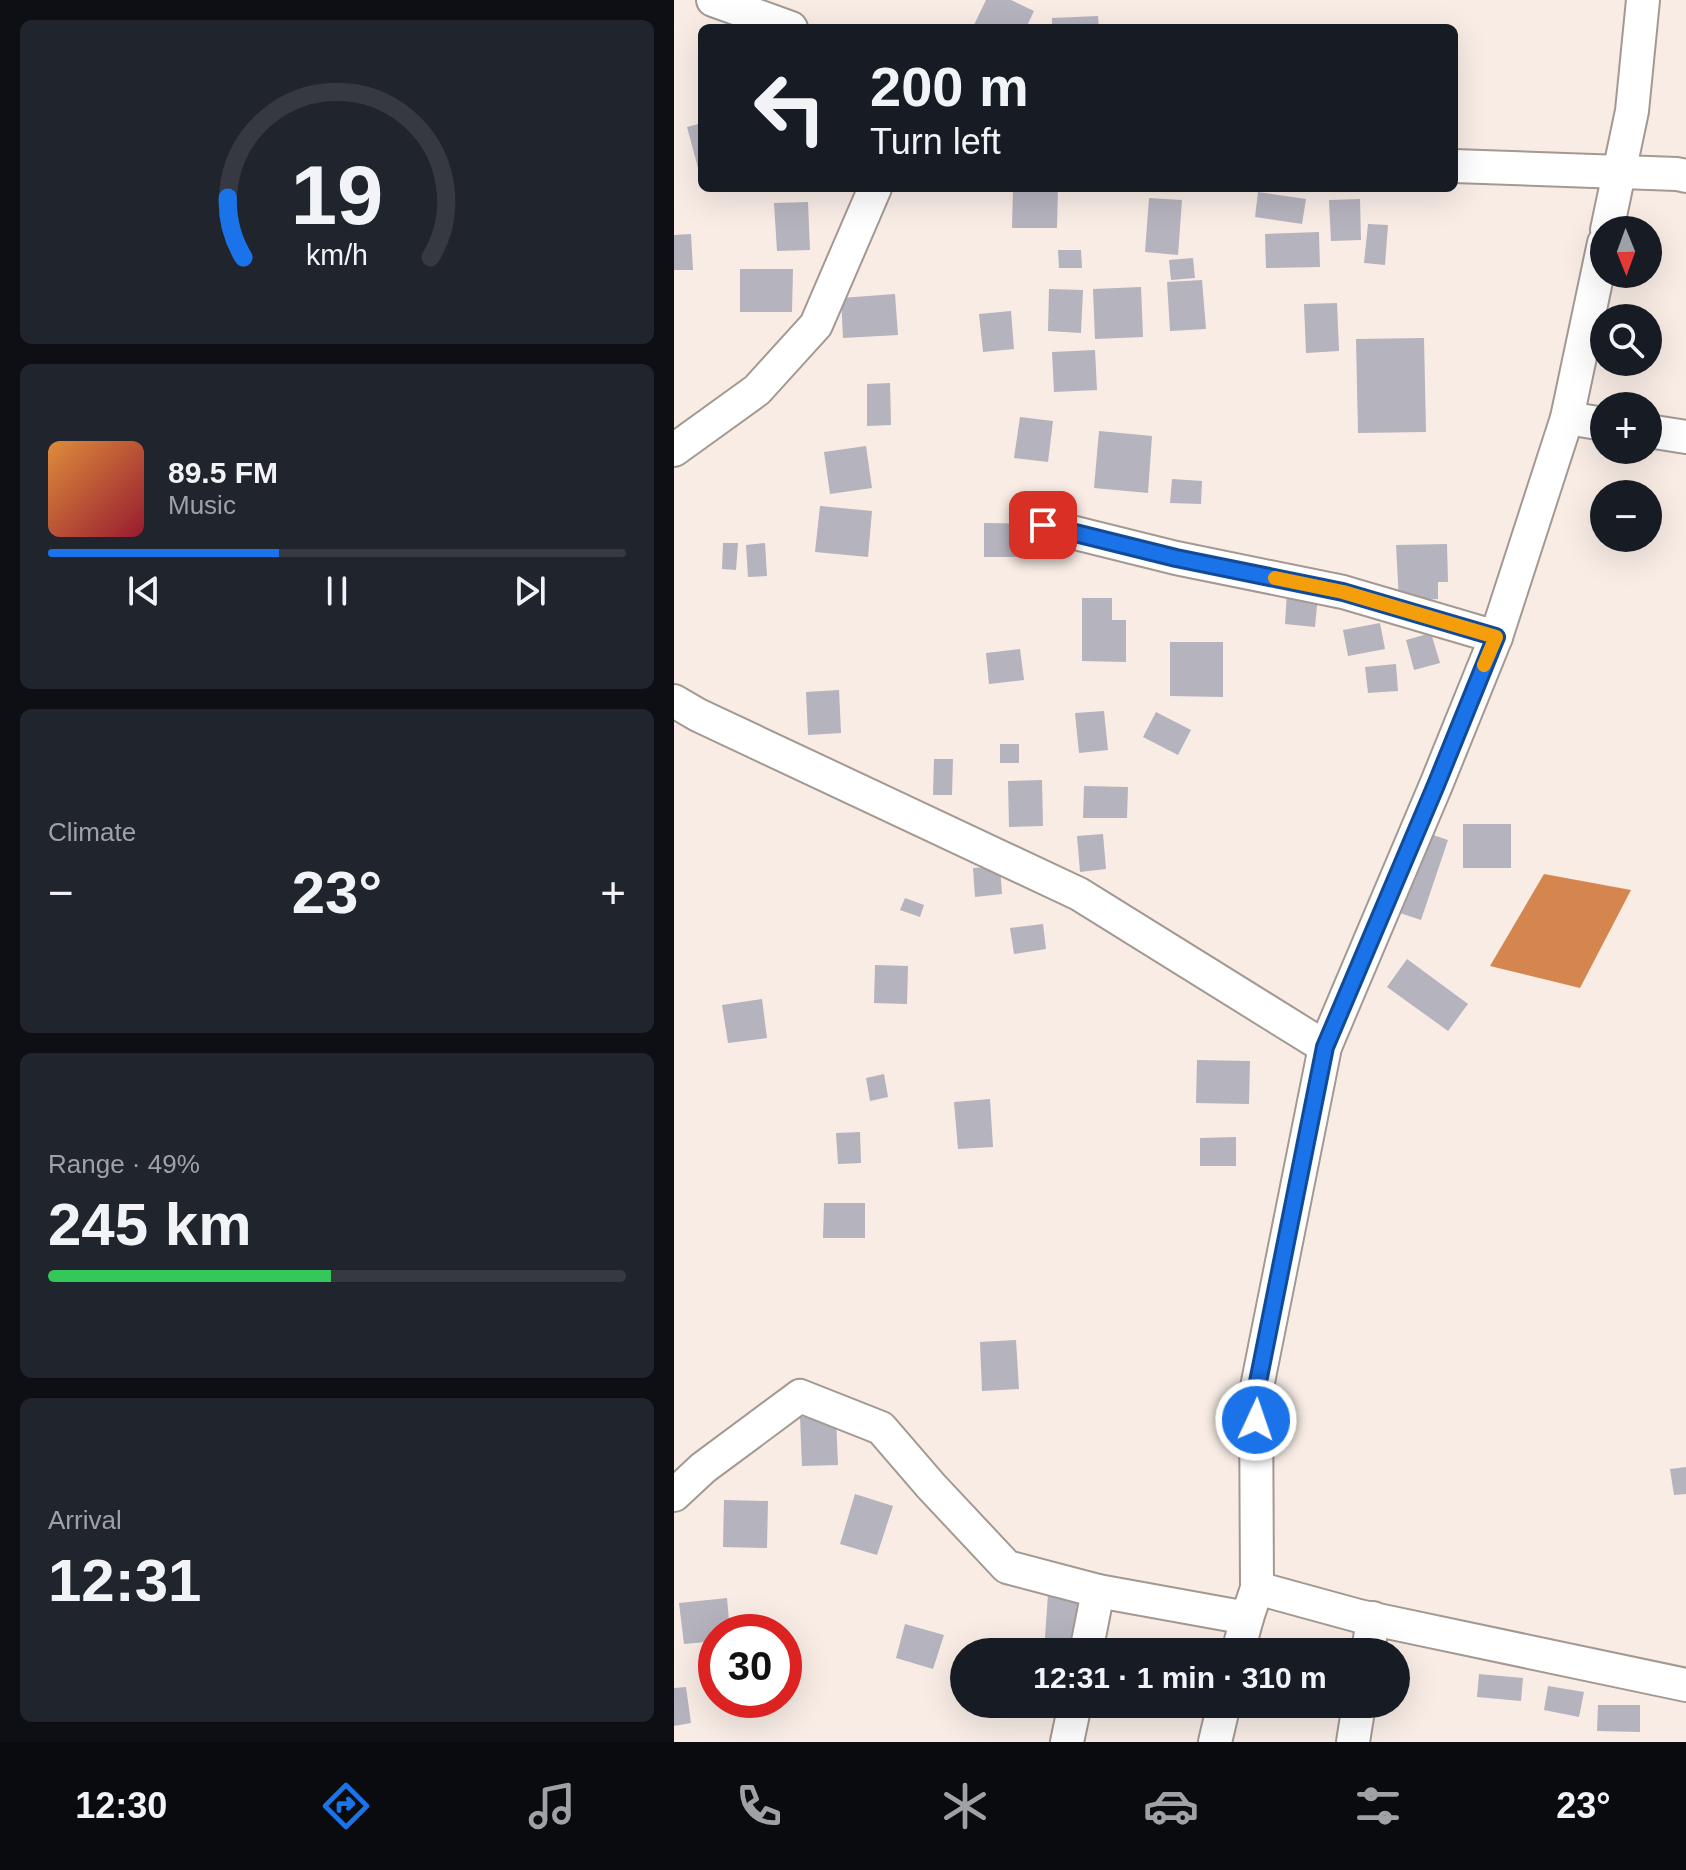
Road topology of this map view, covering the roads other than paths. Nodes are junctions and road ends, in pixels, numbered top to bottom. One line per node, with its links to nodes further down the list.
1 (713, 0): 3 (street)
2 (1643, 0): 5 (street)
3 (780, 24)
4 (1458, 166): 5 (street)
5 (1619, 172): 6 (street); 8 (street)
6 (1686, 176)
7 (873, 192): 14 (street)
8 (1610, 216)
9 (1594, 288): 10 (street)
10 (1567, 418): 11 (street); 16 (street)
11 (1590, 422)
12 (1662, 433): 13 (street)
13 (1686, 437)
14 (674, 450)
15 (1043, 525): 16 (street)
16 (1496, 637): 18 (street)
17 (674, 701): 18 (street)
18 (1325, 1047): 20 (street)
19 (674, 1495): 21 (street)
20 (1257, 1588): 22 (street); 23 (street)
21 (1098, 1591): 22 (street); 24 (street)
22 (1247, 1618): 25 (street)
23 (1373, 1618): 26 (street); 27 (street)
24 (1089, 1638)
25 (1242, 1638)
26 (1370, 1638)
27 (1686, 1685)
28 (1072, 1718): 31 (street)
29 (1221, 1718): 32 (street)
30 (1357, 1718): 33 (street)
31 (1067, 1742)
32 (1215, 1742)
33 (1353, 1742)

